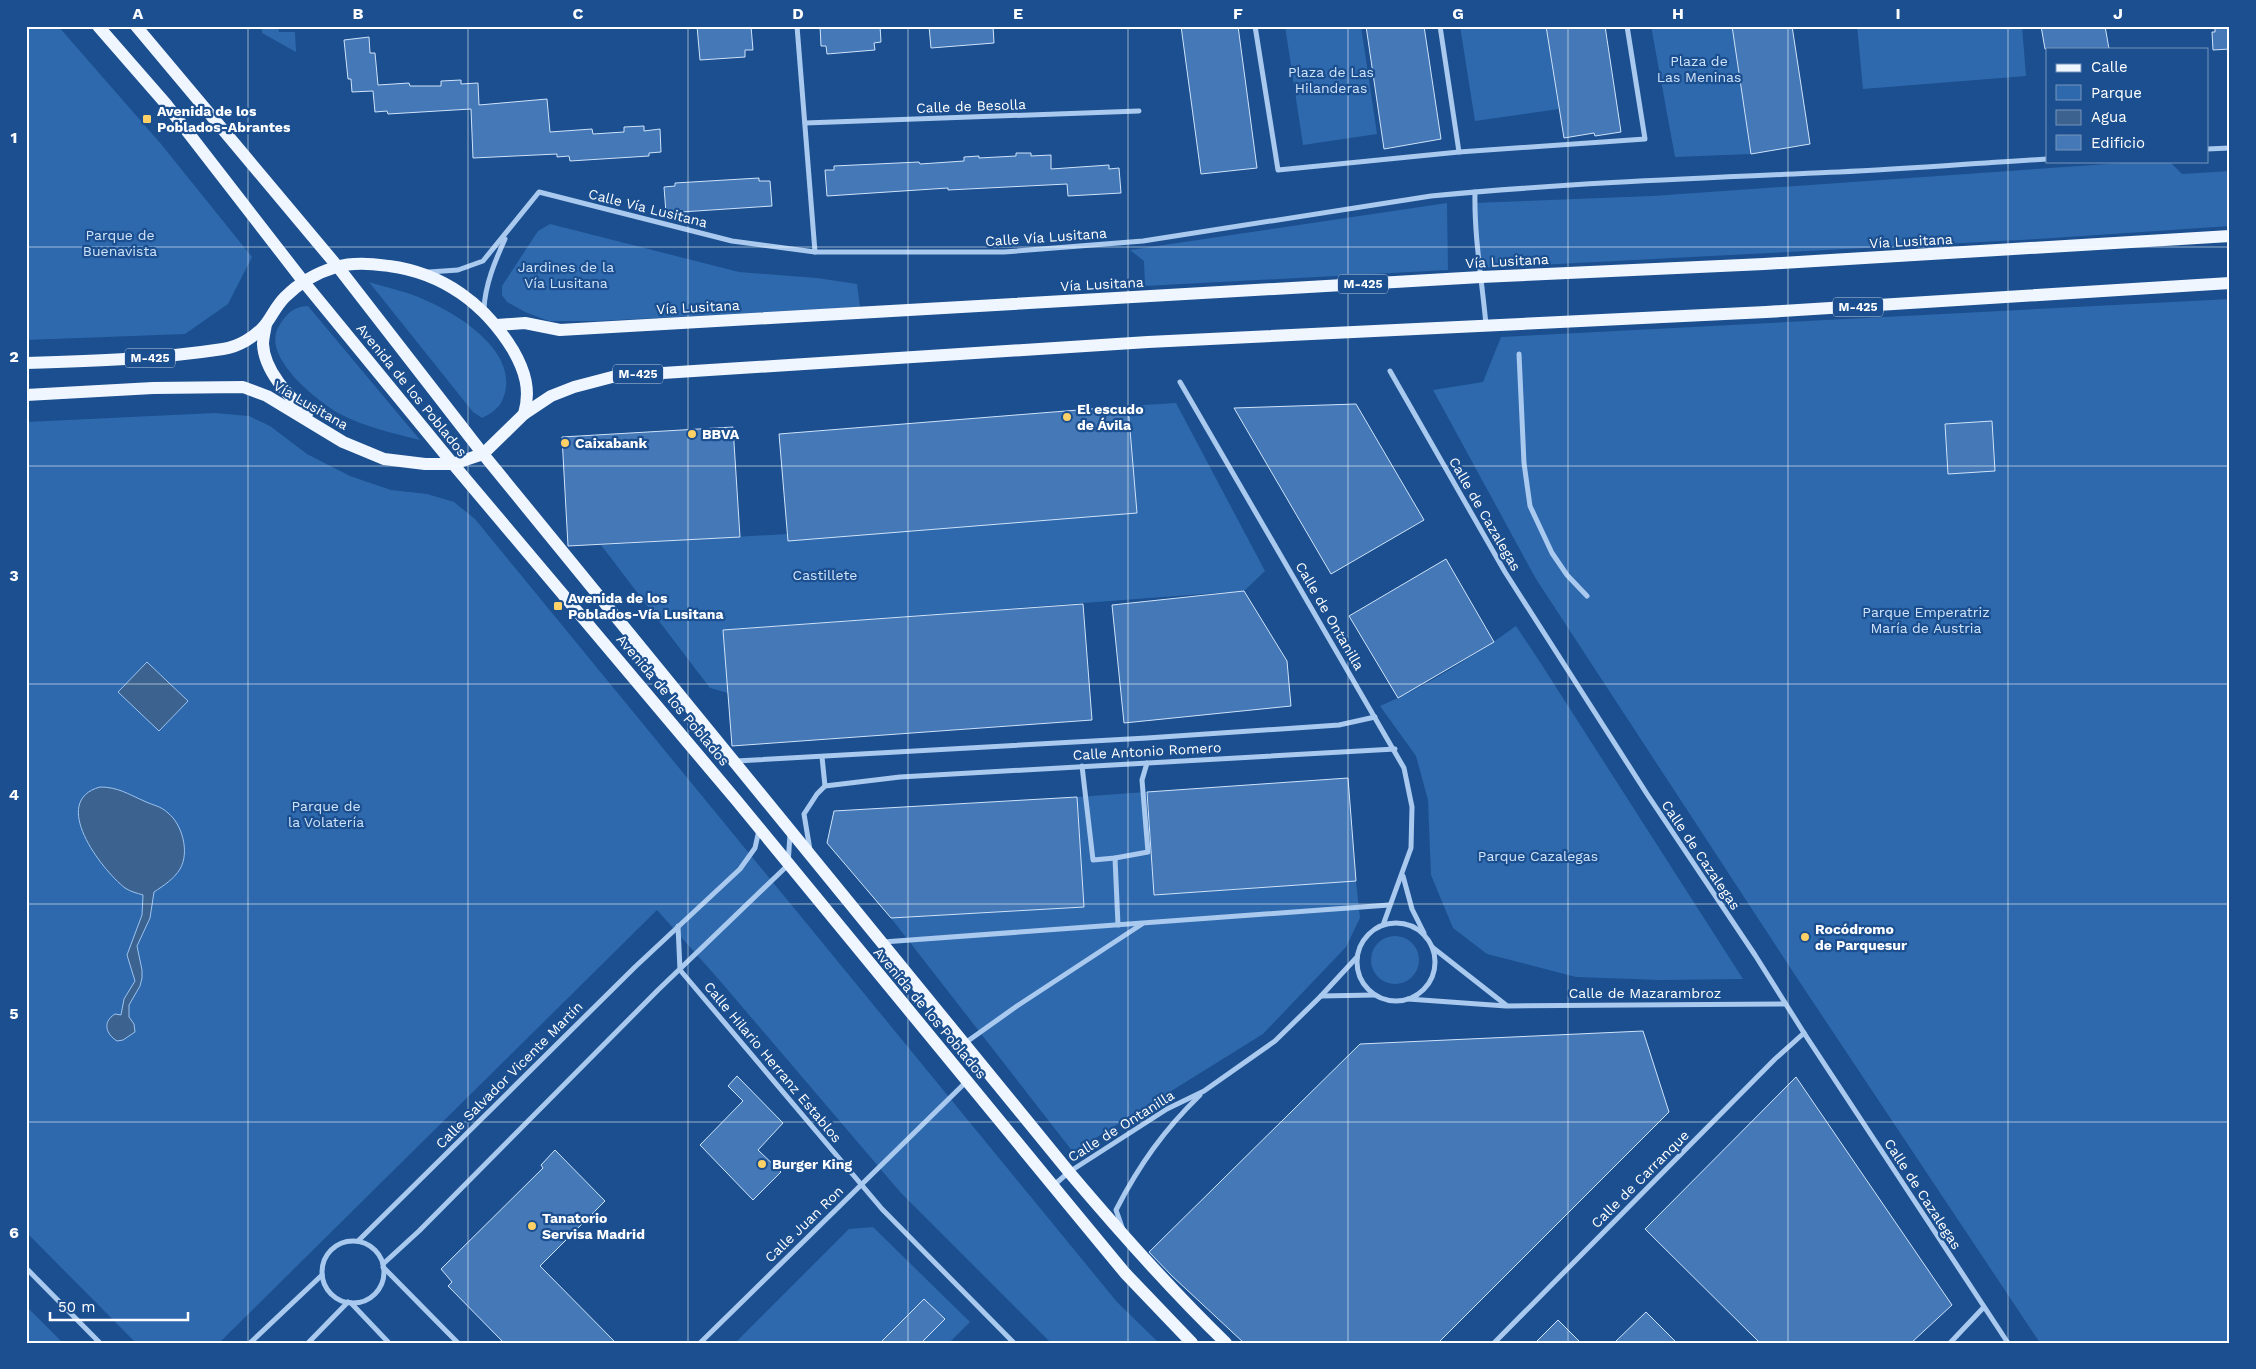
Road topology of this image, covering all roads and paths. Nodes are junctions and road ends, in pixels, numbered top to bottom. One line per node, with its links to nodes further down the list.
1 (98, 26): 20 (main road, Avenida de los Poblados)
2 (136, 26): 17 (main road, Avenida de los Poblados)
3 (797, 26): 8 (street)
4 (1255, 26): 11 (street)
5 (1440, 26): 11 (street)
6 (1627, 26): 11 (street)
7 (1139, 111): 8 (street, Calle de Besolla)
8 (805, 123): 16 (street)
9 (2230, 148): 10 (street)
10 (2208, 149)
11 (1459, 152)
12 (2046, 159): 13 (street)
13 (1475, 192): 16 (street, Calle Vía Lusitana); 19 (street)
14 (507, 234): 16 (street, Calle Vía Lusitana); 18 (street, Calle Vía Lusitana); 22 (street, Calle Vía Lusitana)
15 (2230, 236): 19 (main road, Vía Lusitana / M-425)
16 (815, 252)
17 (338, 267): 18 (main road); 20 (main road); 33 (main road, Avenida de los Poblados)
18 (424, 273): 22 (main road)
19 (1482, 277): 24 (main road, Vía Lusitana / M-425); 25 (street)
20 (303, 281): 23 (main road, M-425); 34 (main road, Avenida de los Poblados)
21 (2230, 283): 25 (main road, Vía Lusitana / M-425)
22 (483, 312): 24 (main road)
23 (266, 324): 27 (main road, M-425); 32 (main road, M-425)
24 (497, 325): 31 (main road)
25 (1486, 325): 31 (main road, Vía Lusitana / M-425)
26 (1519, 354): 35 (street)
27 (26, 363)
28 (1390, 371): 62 (street, Calle de Cazalegas)
29 (1180, 382): 36 (street, Calle de Ontanilla)
30 (26, 395): 32 (main road, Vía Lusitana / M-425)
31 (524, 414): 33 (main road, Vía Lusitana / M-425)
32 (317, 426): 34 (main road, Vía Lusitana / M-425)
33 (483, 454): 34 (main road, Vía Lusitana / M-425); 39 (main road, Avenida de los Poblados)
34 (453, 464): 43 (main road, Avenida de los Poblados)
35 (1587, 596)
36 (1376, 717): 37 (street, Calle de Ontanilla); 38 (street, Calle Antonio Romero)
37 (1395, 749): 40 (street, Calle Antonio Romero); 48 (street, Calle de Ontanilla)
38 (822, 756): 39 (street, Calle Antonio Romero); 42 (street)
39 (733, 761): 44 (main road, Avenida de los Poblados)
40 (1147, 763): 41 (street, Calle Antonio Romero); 46 (street)
41 (1082, 766): 42 (street, Calle Antonio Romero); 46 (street)
42 (825, 786): 45 (street)
43 (759, 829): 47 (main road, Avenida de los Poblados); 53 (street, Calle Salvador Vicente Martín)
44 (790, 830): 45 (main road, Avenida de los Poblados); 47 (street)
45 (811, 856): 55 (main road, Avenida de los Poblados)
46 (1115, 858): 51 (street)
47 (788, 865): 58 (street); 66 (main road, Avenida de los Poblados)
48 (1403, 875): 49 (street, Calle de Ontanilla); 54 (street)
49 (1389, 905): 50 (street); 52 (street, Calle de Ontanilla)
50 (1143, 923): 51 (street); 65 (street)
51 (1118, 925): 55 (street)
52 (1383, 925): 54 (street); 57 (street)
53 (678, 926): 58 (street); 71 (street, Calle Salvador Vicente Martín)
54 (1425, 936): 56 (street)
55 (882, 942): 65 (main road, Avenida de los Poblados)
56 (1432, 947): 61 (street); 63 (street)
57 (1357, 957): 59 (street); 60 (street, Calle de Ontanilla)
58 (680, 970): 69 (street, Calle Hilario Herranz Establos); 73 (street)
59 (1375, 995): 60 (street); 61 (street)
60 (1321, 996): 67 (street, Calle de Ontanilla)
61 (1408, 999): 63 (street, Calle de Mazarambroz)
62 (1785, 1004): 63 (street, Calle de Mazarambroz); 64 (street, Calle de Cazalegas)
63 (1506, 1006)
64 (1804, 1033): 77 (street, Calle de Cazalegas); 87 (street, Calle de Carranque)
65 (964, 1044): 68 (main road, Avenida de los Poblados)
66 (967, 1080): 69 (street, Calle Juan Ron); 70 (main road, Avenida de los Poblados)
67 (1204, 1091): 68 (street, Calle de Ontanilla); 72 (street, Calle de Ontanilla)
68 (1069, 1172): 70 (street, Calle de Ontanilla); 72 (main road, Avenida de los Poblados)
69 (860, 1185): 83 (street, Calle Juan Ron); 84 (street, Calle Hilario Herranz Establos)
70 (1053, 1186): 85 (main road, Avenida de los Poblados)
71 (358, 1241): 73 (street); 75 (street)
72 (1128, 1241): 86 (main road, Avenida de los Poblados)
73 (383, 1265): 76 (street); 82 (street)
74 (26, 1268): 78 (street)
75 (322, 1275): 76 (street); 79 (street)
76 (350, 1302): 80 (street); 81 (street)
77 (1984, 1307): 88 (street); 89 (street, Calle de Cazalegas)
78 (100, 1343)
79 (250, 1343)
80 (308, 1343)
81 (389, 1343)
82 (458, 1343)
83 (700, 1343)
84 (1014, 1343)
85 (1192, 1343)
86 (1226, 1343)
87 (1494, 1343)
88 (1950, 1343)
89 (2008, 1343)

